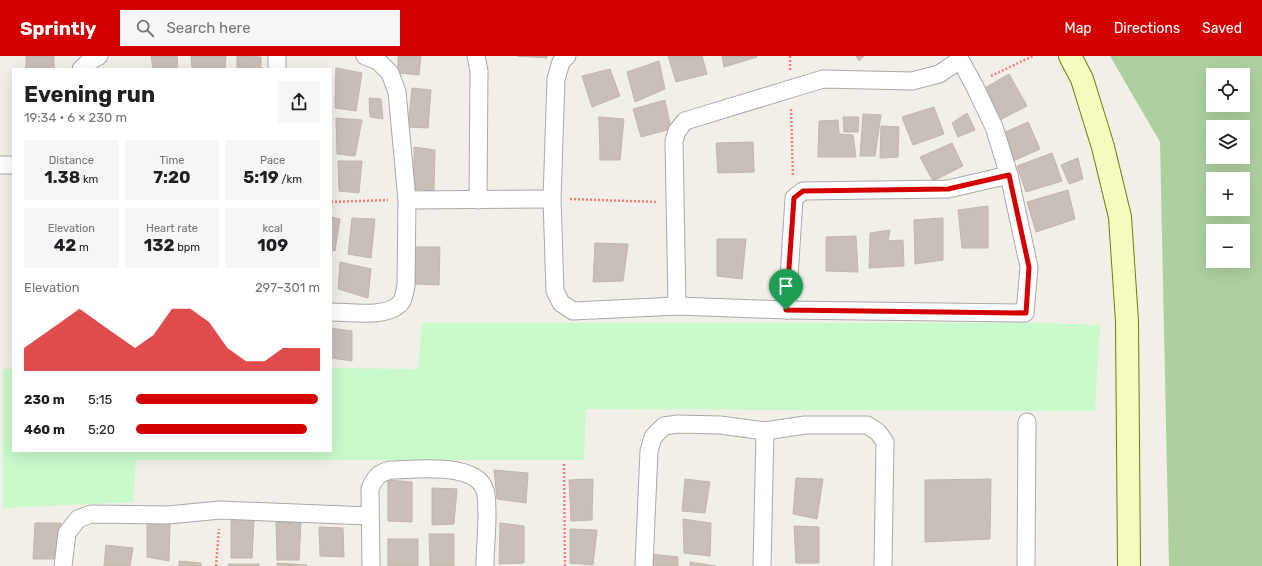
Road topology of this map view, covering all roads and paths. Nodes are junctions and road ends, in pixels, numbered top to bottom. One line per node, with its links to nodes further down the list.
1 (99, 56): 10 (street)
2 (277, 56): 11 (street)
3 (365, 56): 19 (street)
4 (476, 56): 20 (street)
5 (566, 56): 18 (street)
6 (790, 56): 13 (path)
7 (1032, 56): 12 (path)
8 (1070, 56): 40 (street)
9 (959, 58): 12 (street); 13 (street)
10 (82, 68)
11 (277, 68)
12 (974, 85): 16 (street)
13 (790, 89): 17 (path); 22 (street)
14 (0, 165): 15 (street)
15 (12, 165)
16 (1009, 175): 17 (street); 24 (street)
17 (794, 198): 24 (street)
18 (552, 199): 20 (street); 22 (path); 23 (street)
19 (407, 200): 20 (street); 21 (path); 25 (street)
20 (478, 200)
21 (332, 202)
22 (675, 203): 23 (street)
23 (677, 306): 24 (street)
24 (786, 310)
25 (332, 312)
26 (1027, 422): 39 (street)
27 (765, 431): 36 (street); 37 (street); 38 (street)
28 (564, 464): 35 (path)
29 (220, 510): 30 (street); 31 (street); 32 (path)
30 (369, 516): 33 (street); 34 (street)
31 (63, 566)
32 (216, 566)
33 (371, 566)
34 (485, 566)
35 (565, 566)
36 (644, 566)
37 (762, 566)
38 (883, 566)
39 (1026, 566)
40 (1129, 566)

